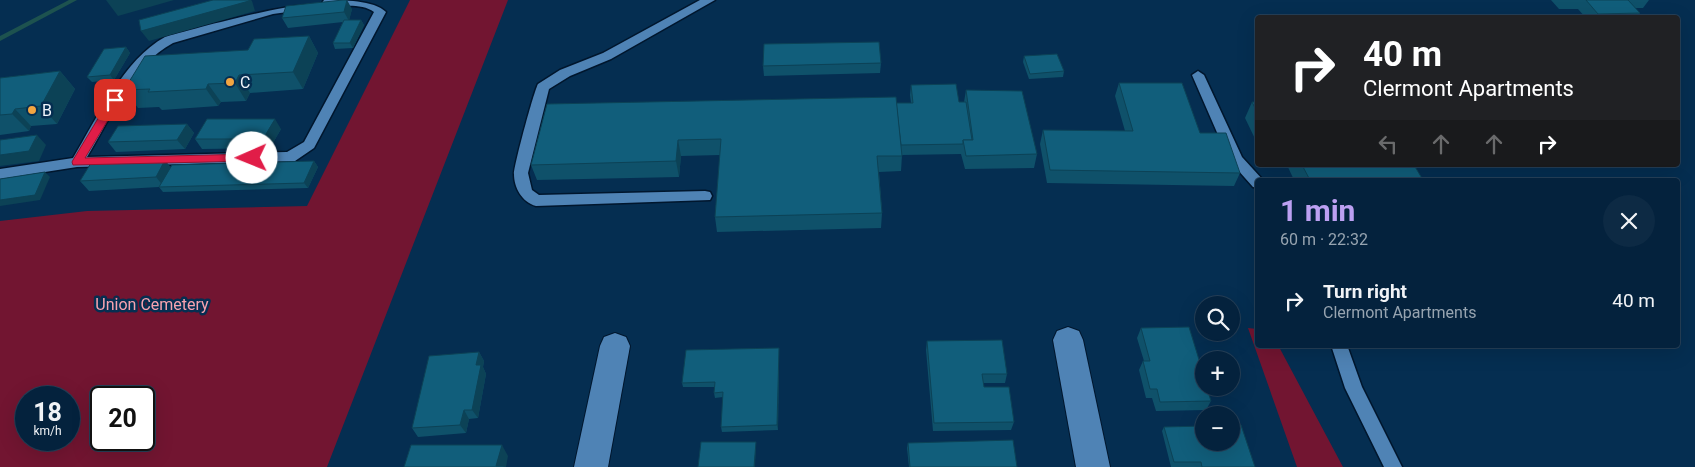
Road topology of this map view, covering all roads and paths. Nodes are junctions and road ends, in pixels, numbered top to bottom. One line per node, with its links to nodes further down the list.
1 (709, 0): 6 (lane)
2 (1198, 75): 5 (lane)
3 (77, 162): 3 (lane); 4 (lane)
4 (0, 174)
5 (1255, 180)
6 (705, 196)
7 (1068, 340): 11 (street)
8 (615, 346): 10 (street)
9 (1339, 348): 12 (lane)
10 (591, 467)
11 (1093, 467)
12 (1393, 467)

